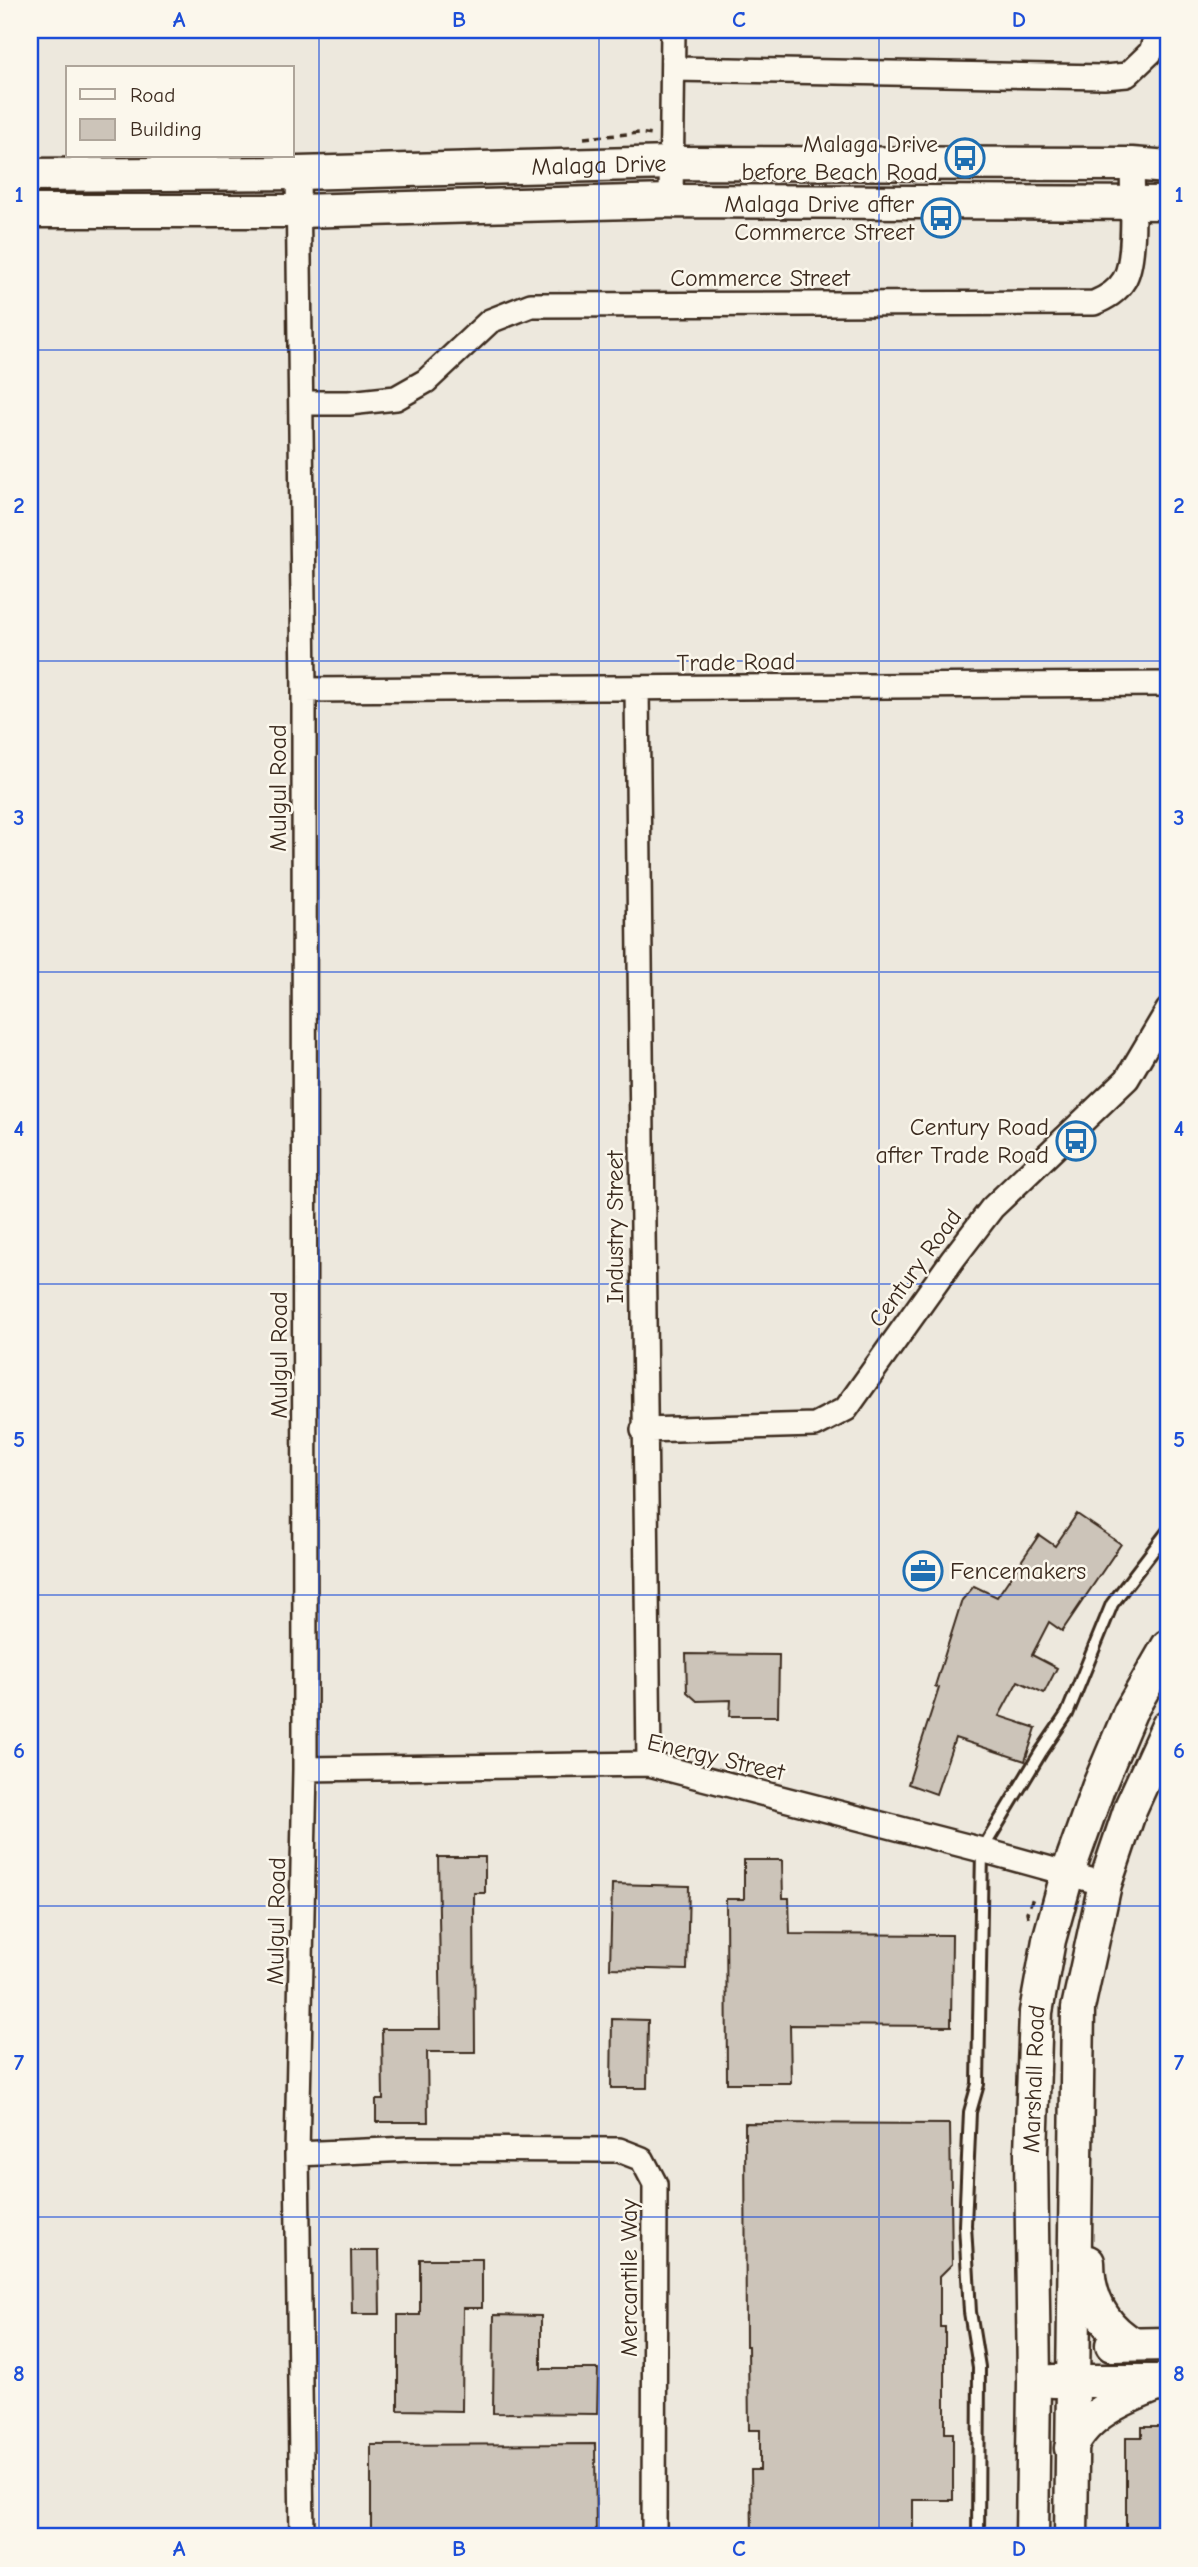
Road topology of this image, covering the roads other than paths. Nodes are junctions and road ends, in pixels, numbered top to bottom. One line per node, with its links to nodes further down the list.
1 (673, 30): 3 (street)
2 (1161, 34): 3 (street)
3 (673, 69): 4 (street)
4 (672, 163): 5 (main road, Malaga Drive); 7 (main road, Malaga Drive); 9 (street)
5 (1132, 164): 6 (main road, Malaga Drive); 10 (street, Commerce Street)
6 (1168, 167)
7 (298, 173): 8 (main road, Malaga Drive); 13 (street, Mulgul Road)
8 (30, 175)
9 (671, 201): 10 (main road, Malaga Drive); 13 (main road, Malaga Drive)
10 (1132, 202): 11 (main road, Malaga Drive); 14 (street, Commerce Street)
11 (1168, 203)
12 (30, 211): 13 (main road, Malaga Drive)
13 (298, 211): 14 (street, Mulgul Road)
14 (302, 403): 17 (street, Mulgul Road)
15 (1168, 684): 16 (street, Trade Road)
16 (637, 689): 17 (street, Trade Road); 19 (street, Industry Street)
17 (304, 690): 24 (street, Mulgul Road)
18 (1168, 1010): 19 (street, Century Road)
19 (643, 1430): 23 (street, Industry Street)
20 (1168, 1531): 25 (lane)
21 (1168, 1646): 26 (main road, Marshall Road)
22 (1168, 1726): 27 (main road, Marshall Road)
23 (649, 1763): 24 (street, Energy Street); 25 (street, Energy Street)
24 (305, 1769): 29 (street, Mulgul Road)
25 (982, 1850): 26 (street, Energy Street); 40 (lane)
26 (1067, 1875): 27 (street, Energy Street); 30 (main road, Marshall Road)
27 (1105, 1884): 28 (main road, Marshall Road)
28 (1077, 2069): 31 (main road, Marshall Road); 32 (main road)
29 (297, 2154): 38 (street, Mulgul Road); 39 (street, Mercantile Way)
30 (1033, 2343): 31 (main road); 36 (main road, Marshall Road)
31 (1074, 2344): 32 (main road); 34 (main road, Marshall Road)
32 (1133, 2344): 33 (main road)
33 (1168, 2344)
34 (1074, 2381): 35 (main road); 36 (main road); 37 (main road, Marshall Road)
35 (1168, 2381): 37 (main road)
36 (1034, 2382): 41 (main road, Marshall Road)
37 (1071, 2448): 42 (main road, Marshall Road)
38 (302, 2537)
39 (654, 2537)
40 (978, 2537)
41 (1032, 2537)
42 (1071, 2537)

